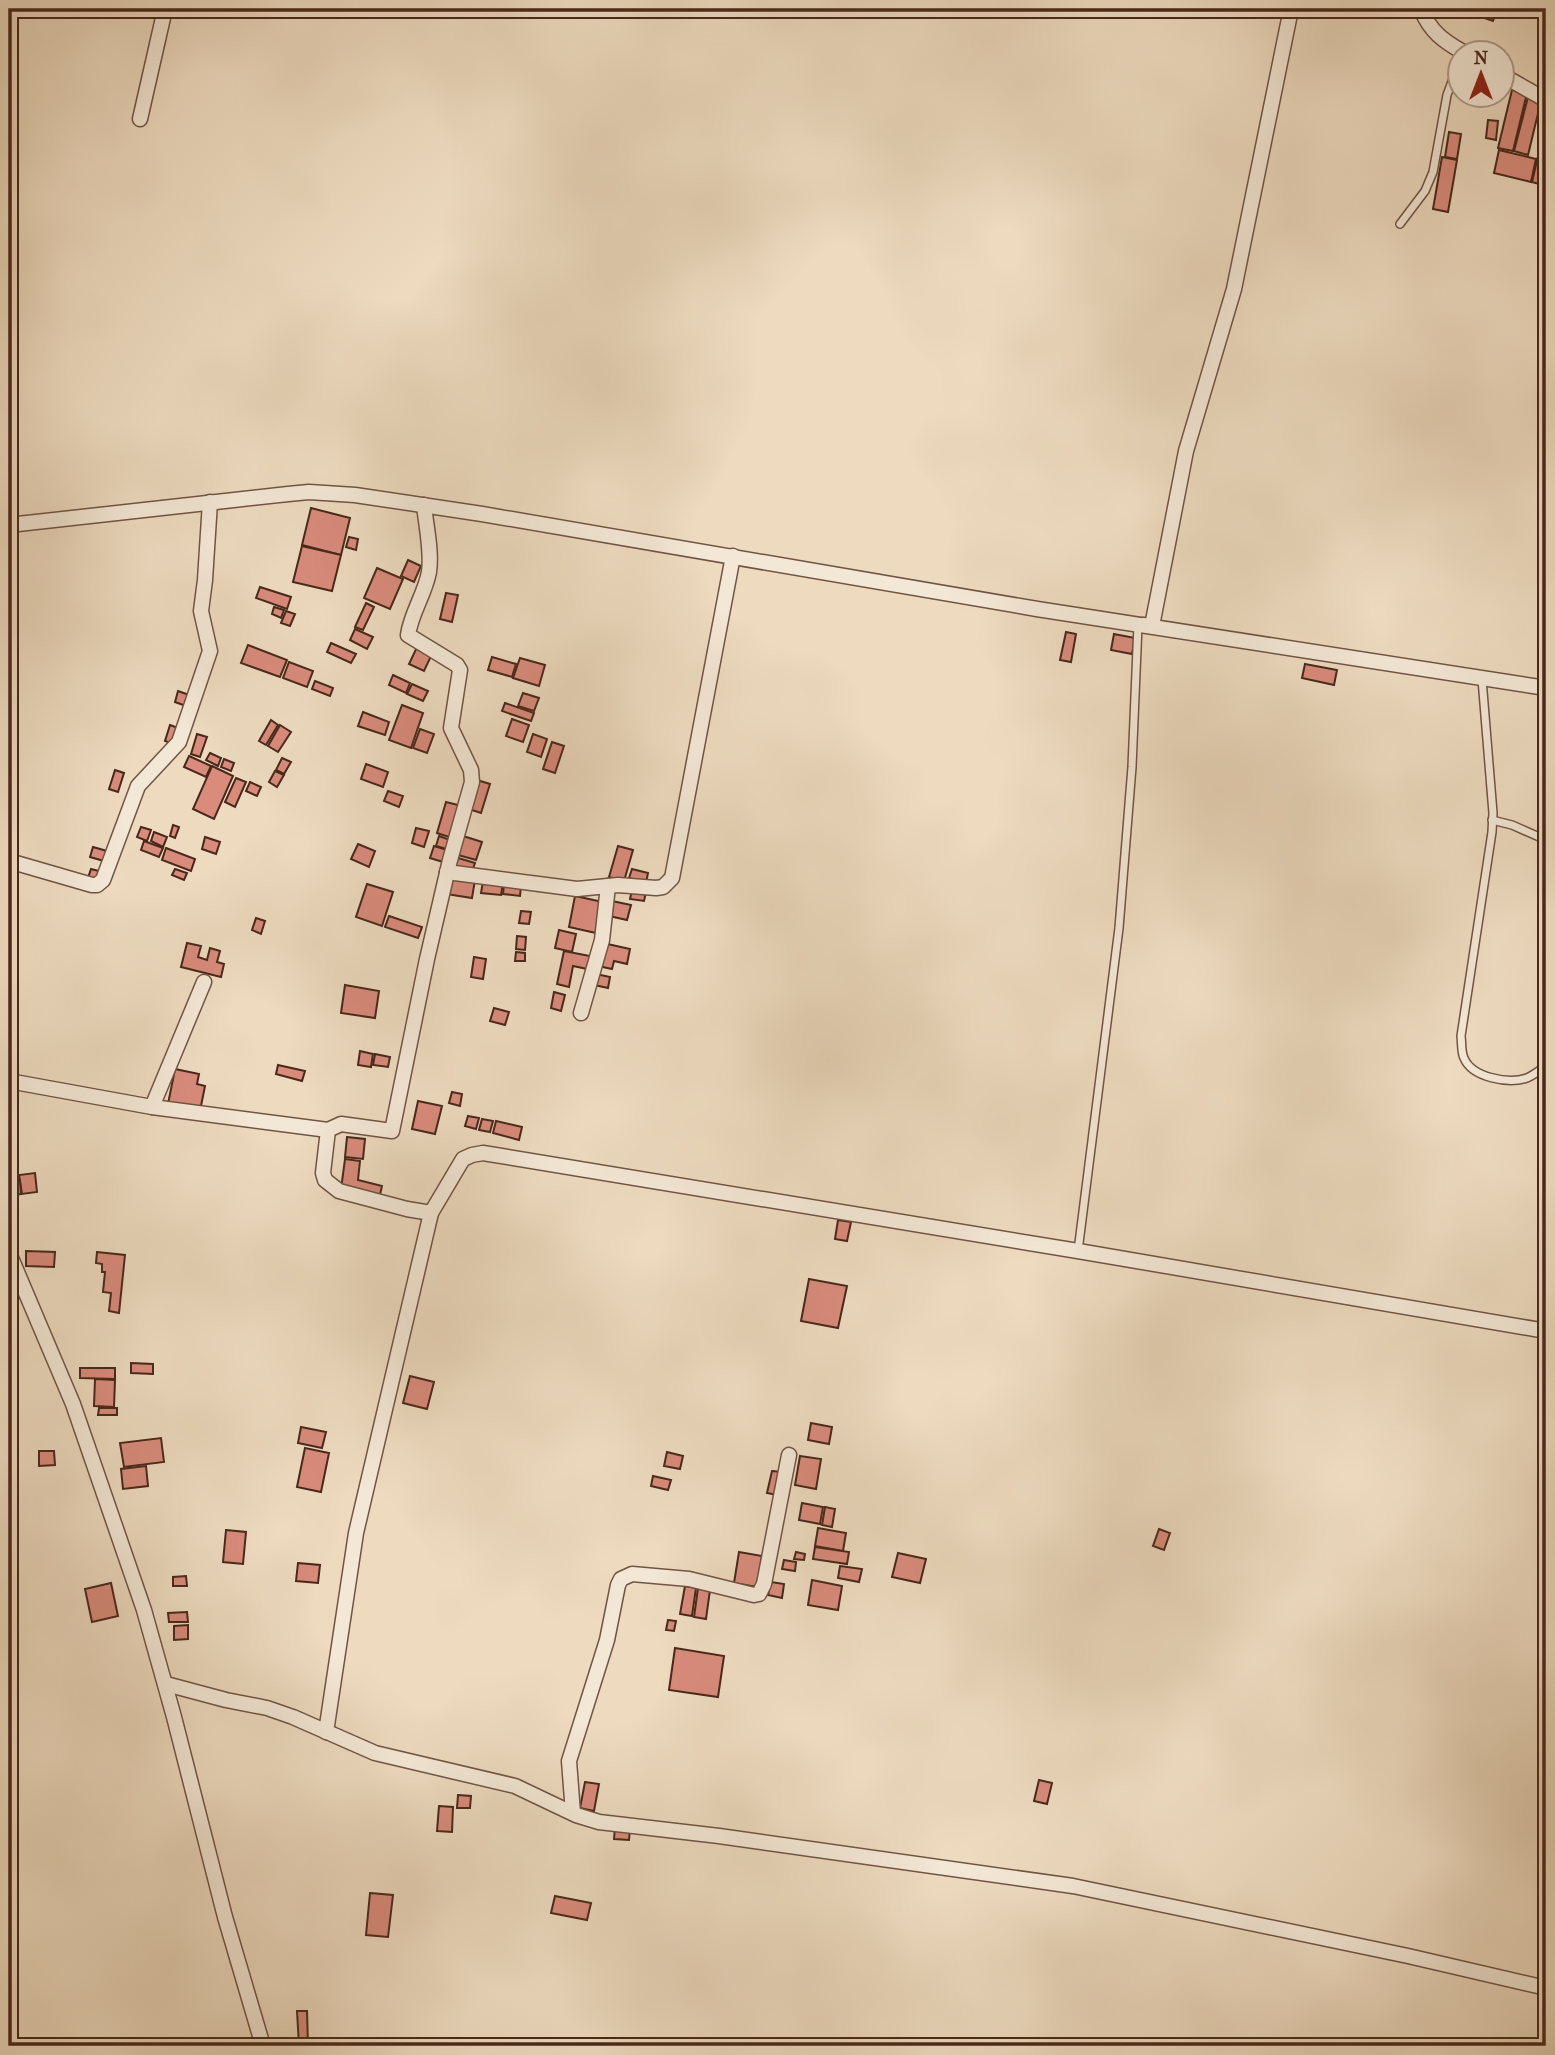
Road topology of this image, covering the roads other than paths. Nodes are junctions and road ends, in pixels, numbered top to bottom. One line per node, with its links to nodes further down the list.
1 (165, 9): 8 (street)
2 (1291, 9): 14 (street)
3 (1421, 9): 4 (street)
4 (1446, 42)
5 (1516, 83): 7 (street)
6 (1446, 100): 9 (lane)
7 (1546, 100)
8 (140, 119)
9 (1400, 224)
10 (210, 502): 11 (street); 12 (street); 19 (street)
11 (424, 505): 13 (street); 20 (street)
12 (9, 525)
13 (733, 556): 14 (street); 21 (street)
14 (1148, 621): 15 (street); 29 (lane)
15 (1482, 678): 16 (street); 17 (lane)
16 (1546, 688)
17 (1492, 820): 18 (lane); 24 (lane)
18 (1546, 840)
19 (9, 861)
20 (447, 872): 21 (street); 27 (street)
21 (608, 886): 23 (street)
22 (204, 982): 26 (street)
23 (581, 1013)
24 (1546, 1066)
25 (9, 1081): 26 (street)
26 (152, 1107): 27 (street)
27 (328, 1130): 28 (street)
28 (431, 1213): 29 (street); 34 (street)
29 (1078, 1251): 31 (street)
30 (9, 1253): 33 (street)
31 (1546, 1331)
32 (789, 1455): 35 (street)
33 (166, 1684): 34 (street); 37 (street)
34 (326, 1732): 35 (street)
35 (573, 1813): 36 (street)
36 (1546, 1988)
37 (263, 2046)

